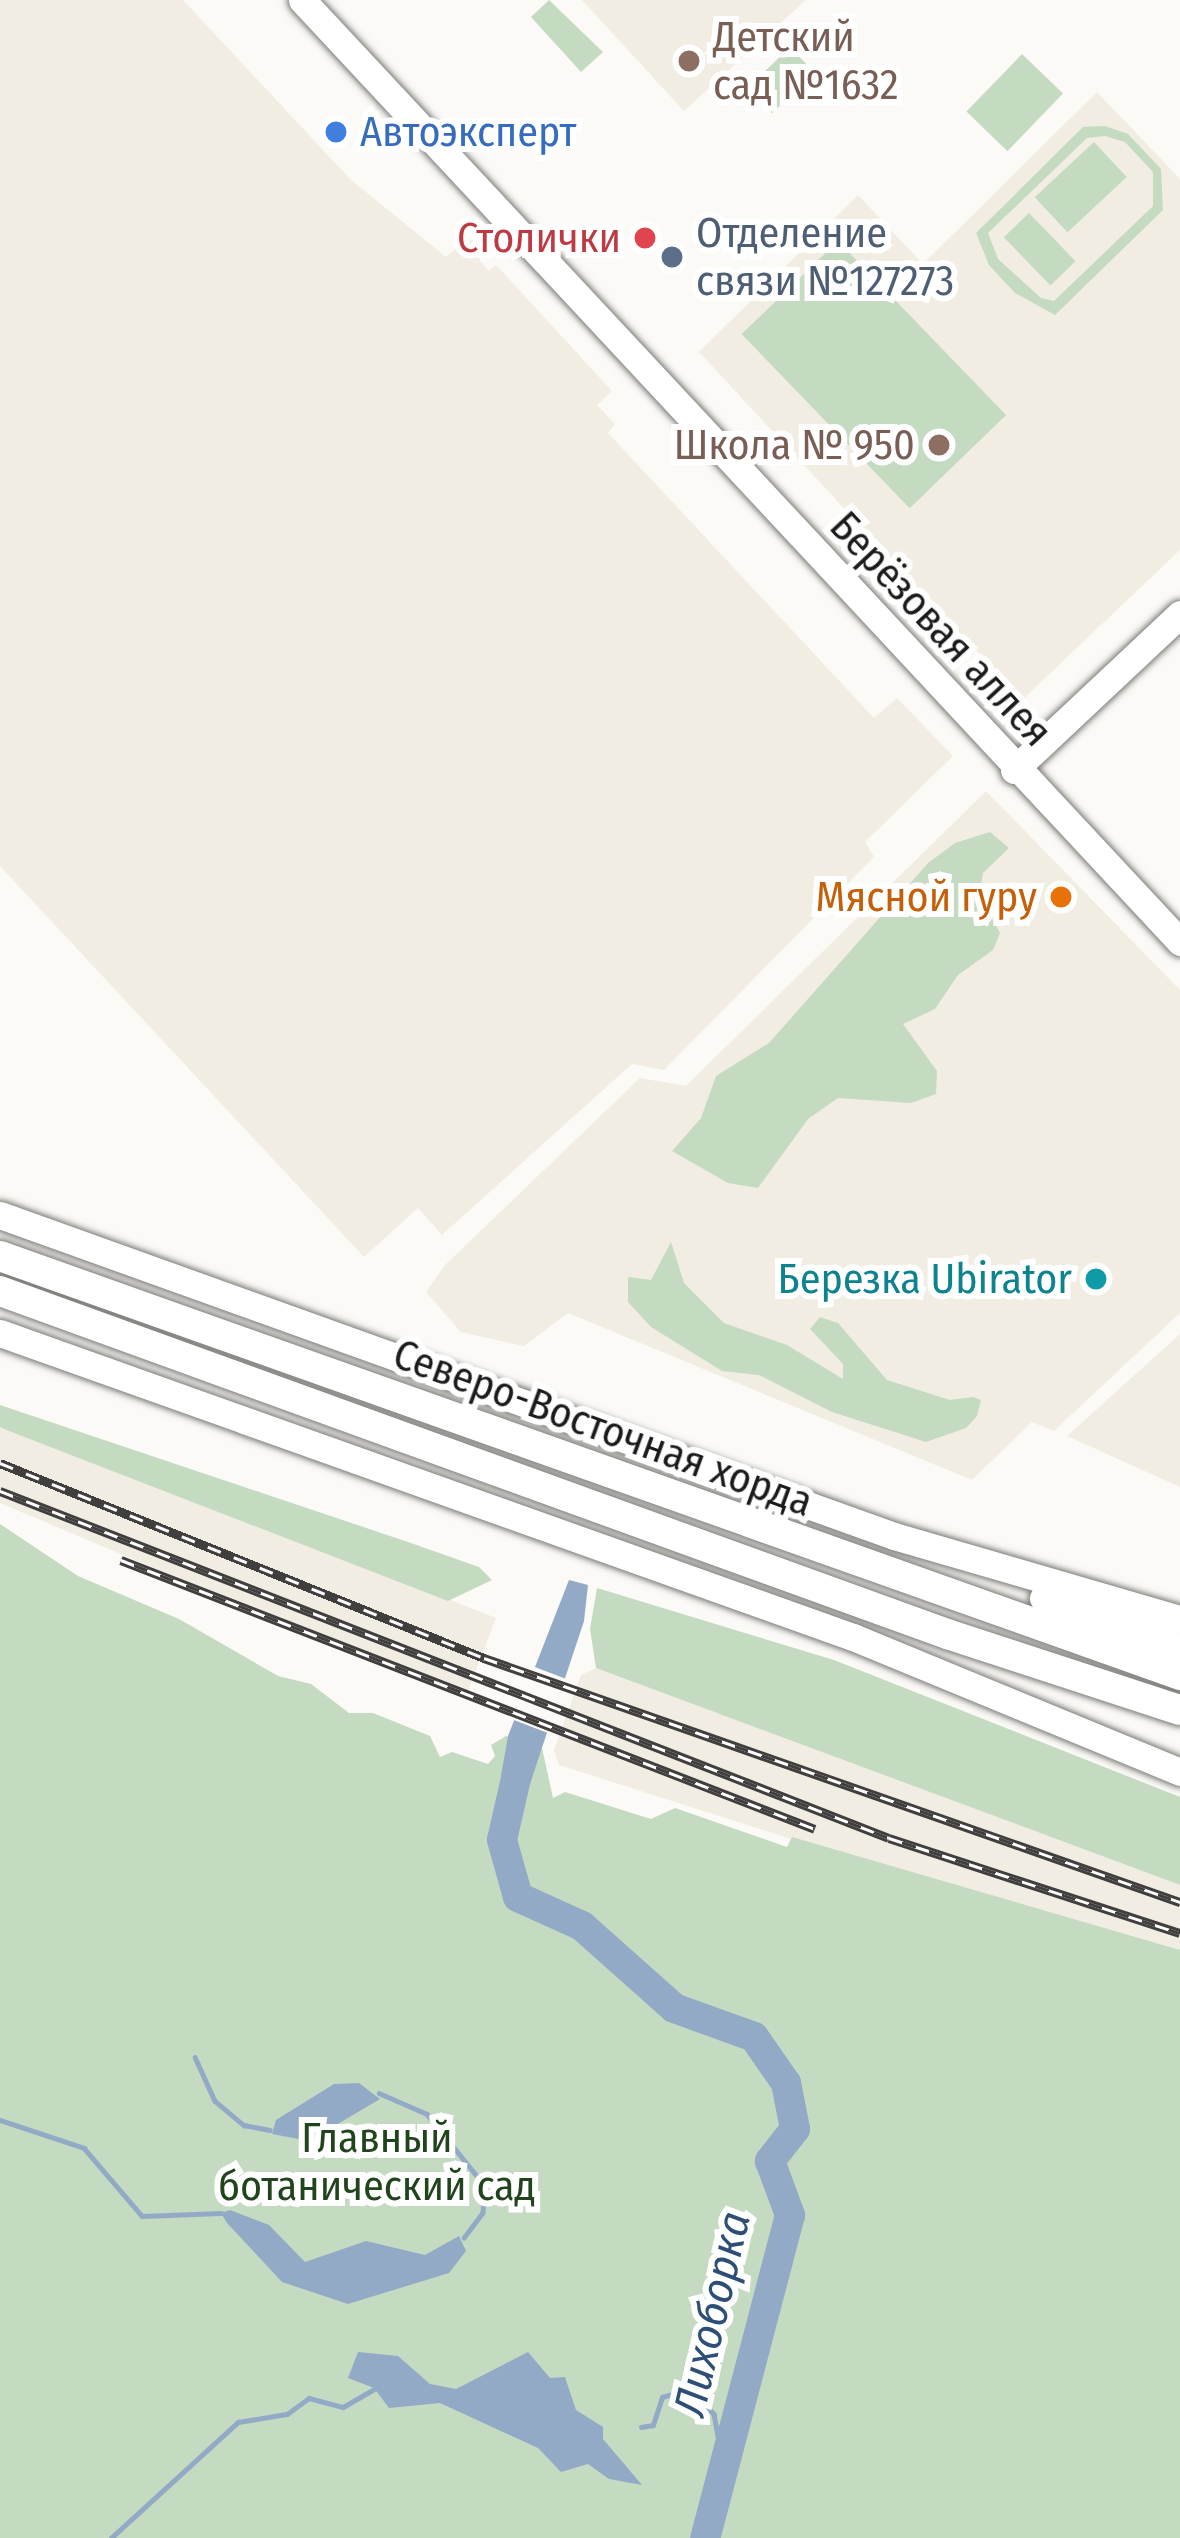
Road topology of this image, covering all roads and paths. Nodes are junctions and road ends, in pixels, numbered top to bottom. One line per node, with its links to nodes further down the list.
1 (302, 0): 3 (main road, Берёзовая аллея)
2 (1180, 614): 3 (main road)
3 (1014, 770): 4 (main road, Берёзовая аллея)
4 (1180, 942)
5 (0, 1215): 9 (main road)
6 (0, 1256): 12 (main road, Северо-Восточная хорда)
7 (0, 1291): 13 (main road, Северо-Восточная хорда)
8 (0, 1333): 14 (main road)
9 (894, 1536): 10 (main road); 11 (main road)
10 (1180, 1618)
11 (1180, 1647)
12 (1180, 1675)
13 (1180, 1710)
14 (1069, 1730): 15 (main road); 16 (main road)
15 (1180, 1757)
16 (1180, 1772)

